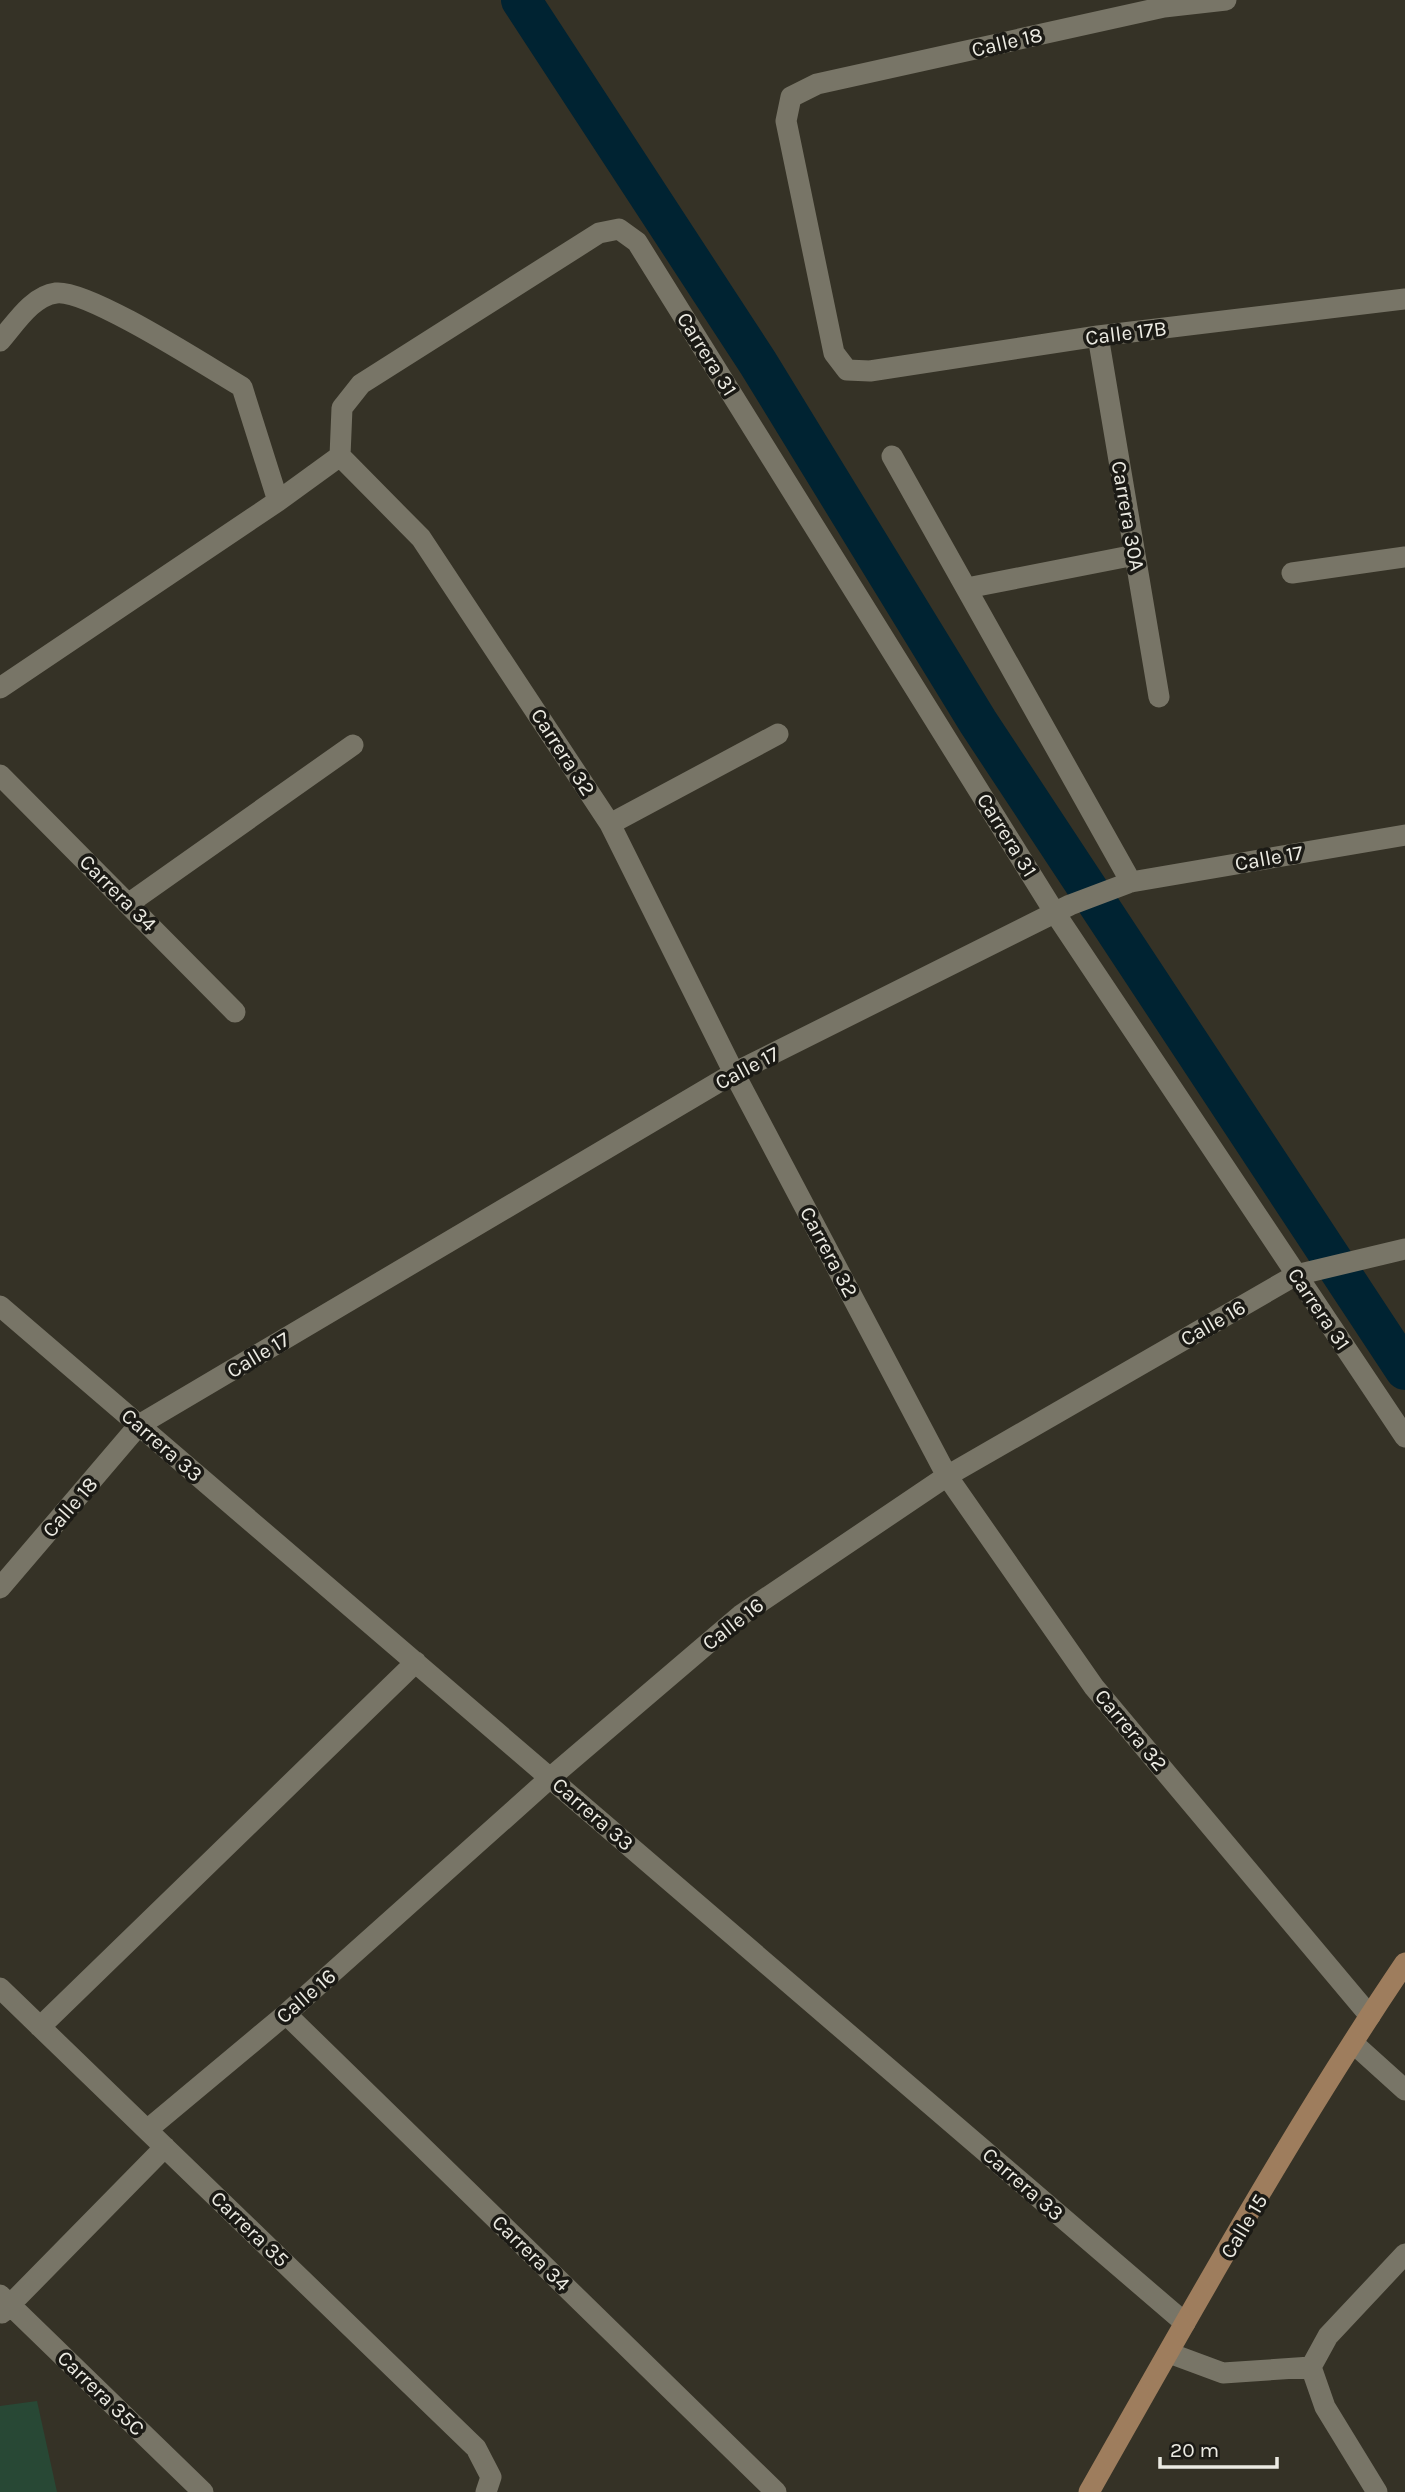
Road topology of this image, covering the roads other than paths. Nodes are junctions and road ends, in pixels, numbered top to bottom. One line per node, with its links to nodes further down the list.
1 (1226, 0): 2 (street, Calle 18)
2 (1163, 3): 6 (street, Calle 18)
3 (1405, 299): 4 (street, Calle 17B)
4 (1098, 335): 6 (street, Calle 17B); 10 (street, Carrera 30A)
5 (0, 341): 9 (street)
6 (847, 370)
7 (340, 456): 9 (street); 19 (street, Carrera 32); 23 (street, Carrera 31)
8 (892, 456): 13 (street)
9 (278, 501): 14 (street)
10 (1135, 555): 13 (street); 15 (street, Carrera 30A)
11 (1405, 557): 12 (street)
12 (1292, 573)
13 (967, 588): 21 (street)
14 (0, 688)
15 (1160, 697)
16 (778, 734): 19 (street)
17 (353, 745): 22 (street)
18 (0, 775): 22 (street, Carrera 34)
19 (610, 824): 25 (street, Carrera 32)
20 (1405, 835): 21 (street, Calle 17)
21 (1126, 884): 23 (street, Calle 17)
22 (128, 904): 24 (street, Carrera 34)
23 (1063, 909): 25 (street, Calle 17); 27 (street, Carrera 31)
24 (235, 1012)
25 (734, 1073): 29 (street, Calle 17); 31 (street, Carrera 32)
26 (1400, 1250): 27 (street, Calle 16)
27 (1306, 1272): 30 (street, Carrera 31); 31 (street, Calle 16)
28 (0, 1306): 29 (street, Carrera 33)
29 (139, 1425): 32 (street, Calle 18); 33 (street, Carrera 33)
30 (1405, 1437)
31 (947, 1476): 34 (street, Calle 16); 38 (street, Carrera 32)
32 (0, 1588)
33 (416, 1662): 34 (street, Carrera 33); 39 (street)
34 (550, 1778): 37 (street, Calle 16); 46 (street, Carrera 33)
35 (1405, 1963): 38 (street, Calle 15)
36 (0, 1988): 39 (street, Carrera 35)
37 (286, 2014): 42 (street, Calle 16); 51 (street, Carrera 34)
38 (1370, 2015): 40 (street, Calle 15)
39 (40, 2027): 42 (street, Carrera 35)
40 (1353, 2043): 41 (street); 46 (street, Calle 15)
41 (1405, 2090)
42 (148, 2130): 43 (street, Carrera 35)
43 (165, 2147): 45 (street); 49 (street, Carrera 35)
44 (1405, 2254): 48 (street)
45 (3, 2305): 50 (street, Carrera 35C)
46 (1185, 2323): 47 (street, Calle 15)
47 (1168, 2353): 48 (street); 52 (street, Calle 15)
48 (1311, 2367): 53 (street)
49 (488, 2485)
50 (203, 2492)
51 (776, 2492)
52 (1089, 2492)
53 (1377, 2492)

